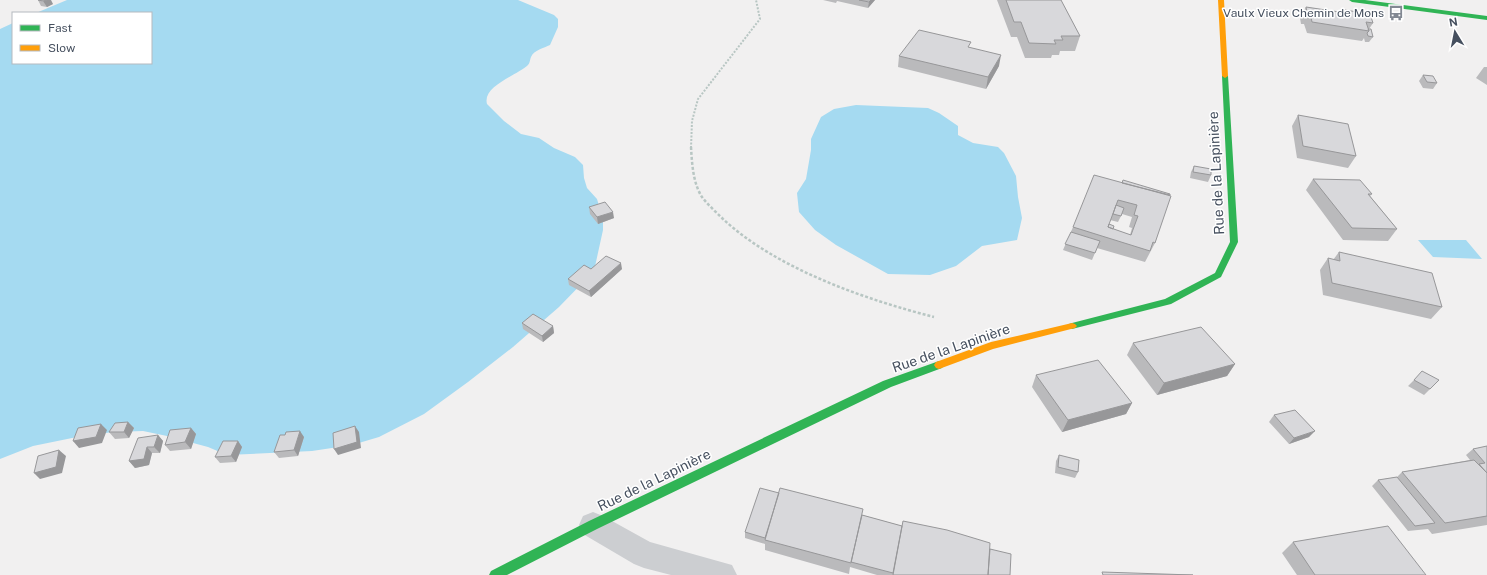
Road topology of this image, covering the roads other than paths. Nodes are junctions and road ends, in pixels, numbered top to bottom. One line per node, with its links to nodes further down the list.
1 (1221, 0): 4 (street, Rue de la Lapinière)
2 (1352, 0): 3 (street)
3 (1487, 18)
4 (593, 525): 5 (street, Rue de la Lapinière); 6 (street)
5 (495, 575)
6 (722, 575)

